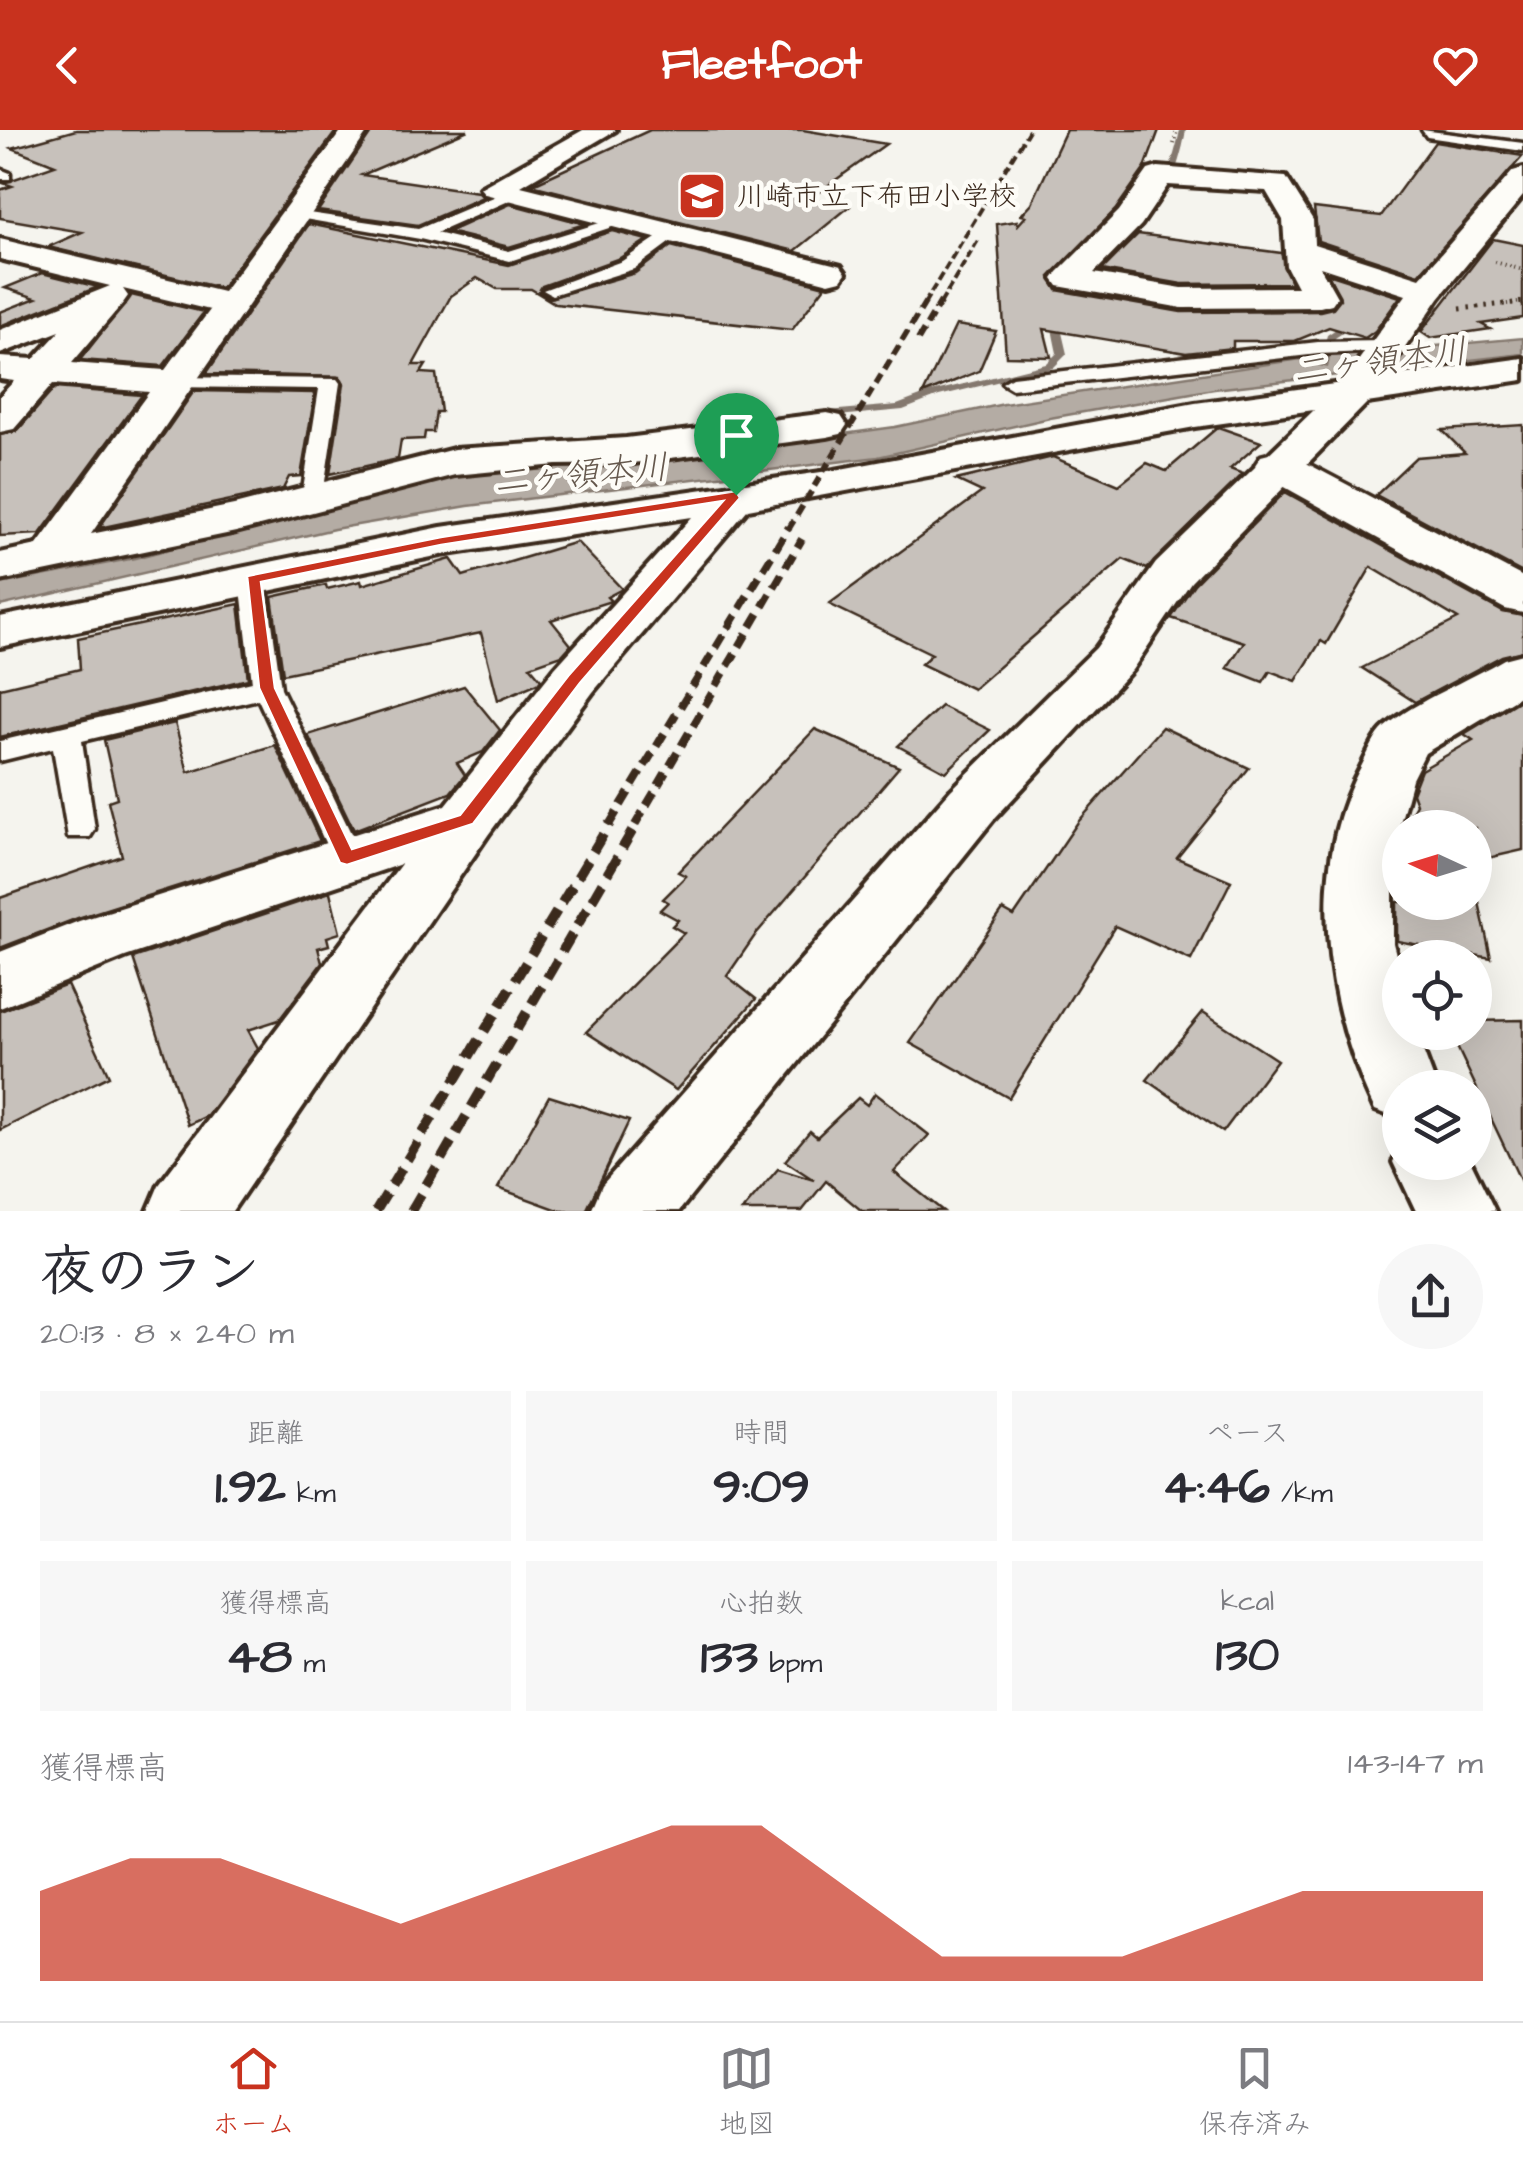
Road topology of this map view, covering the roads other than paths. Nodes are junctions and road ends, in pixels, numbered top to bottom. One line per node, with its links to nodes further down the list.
1 (356, 130): 7 (street)
2 (603, 130): 6 (street)
3 (1427, 133): 4 (lane)
4 (1523, 147)
5 (1523, 178): 17 (street)
6 (515, 194): 8 (street); 10 (lane)
7 (295, 216): 10 (lane); 16 (street)
8 (622, 221): 9 (street); 10 (lane)
9 (672, 233): 13 (street); 15 (lane)
10 (420, 234)
11 (0, 249): 14 (street)
12 (1300, 250): 12 (street); 17 (street)
13 (829, 273)
14 (124, 289): 16 (street); 18 (street); 21 (street)
15 (552, 290)
16 (232, 305): 23 (street)
17 (1417, 305): 19 (street)
18 (0, 343)
19 (1371, 367): 22 (street); 24 (lane); 27 (street); 28 (street)
20 (0, 368): 21 (street)
21 (45, 372): 23 (street); 25 (street)
22 (1517, 376)
23 (176, 383): 29 (lane); 30 (street)
24 (1012, 383)
25 (0, 420)
26 (827, 424): 29 (street)
27 (1278, 465): 33 (street); 46 (street)
28 (736, 495): 32 (street); 39 (street)
29 (314, 496): 30 (street)
30 (54, 554): 31 (street)
31 (0, 567)
32 (253, 580): 34 (street); 36 (lane)
33 (1523, 598)
34 (0, 632)
35 (1523, 672): 43 (street)
36 (267, 688): 37 (lane); 41 (lane)
37 (66, 735): 38 (lane); 40 (lane)
38 (0, 752)
39 (467, 820): 41 (street); 45 (street)
40 (79, 829)
41 (347, 858): 42 (street)
42 (0, 981)
43 (1394, 1070)
44 (1440, 1180): 47 (street)
45 (187, 1211)
46 (630, 1211)
47 (1456, 1211)

